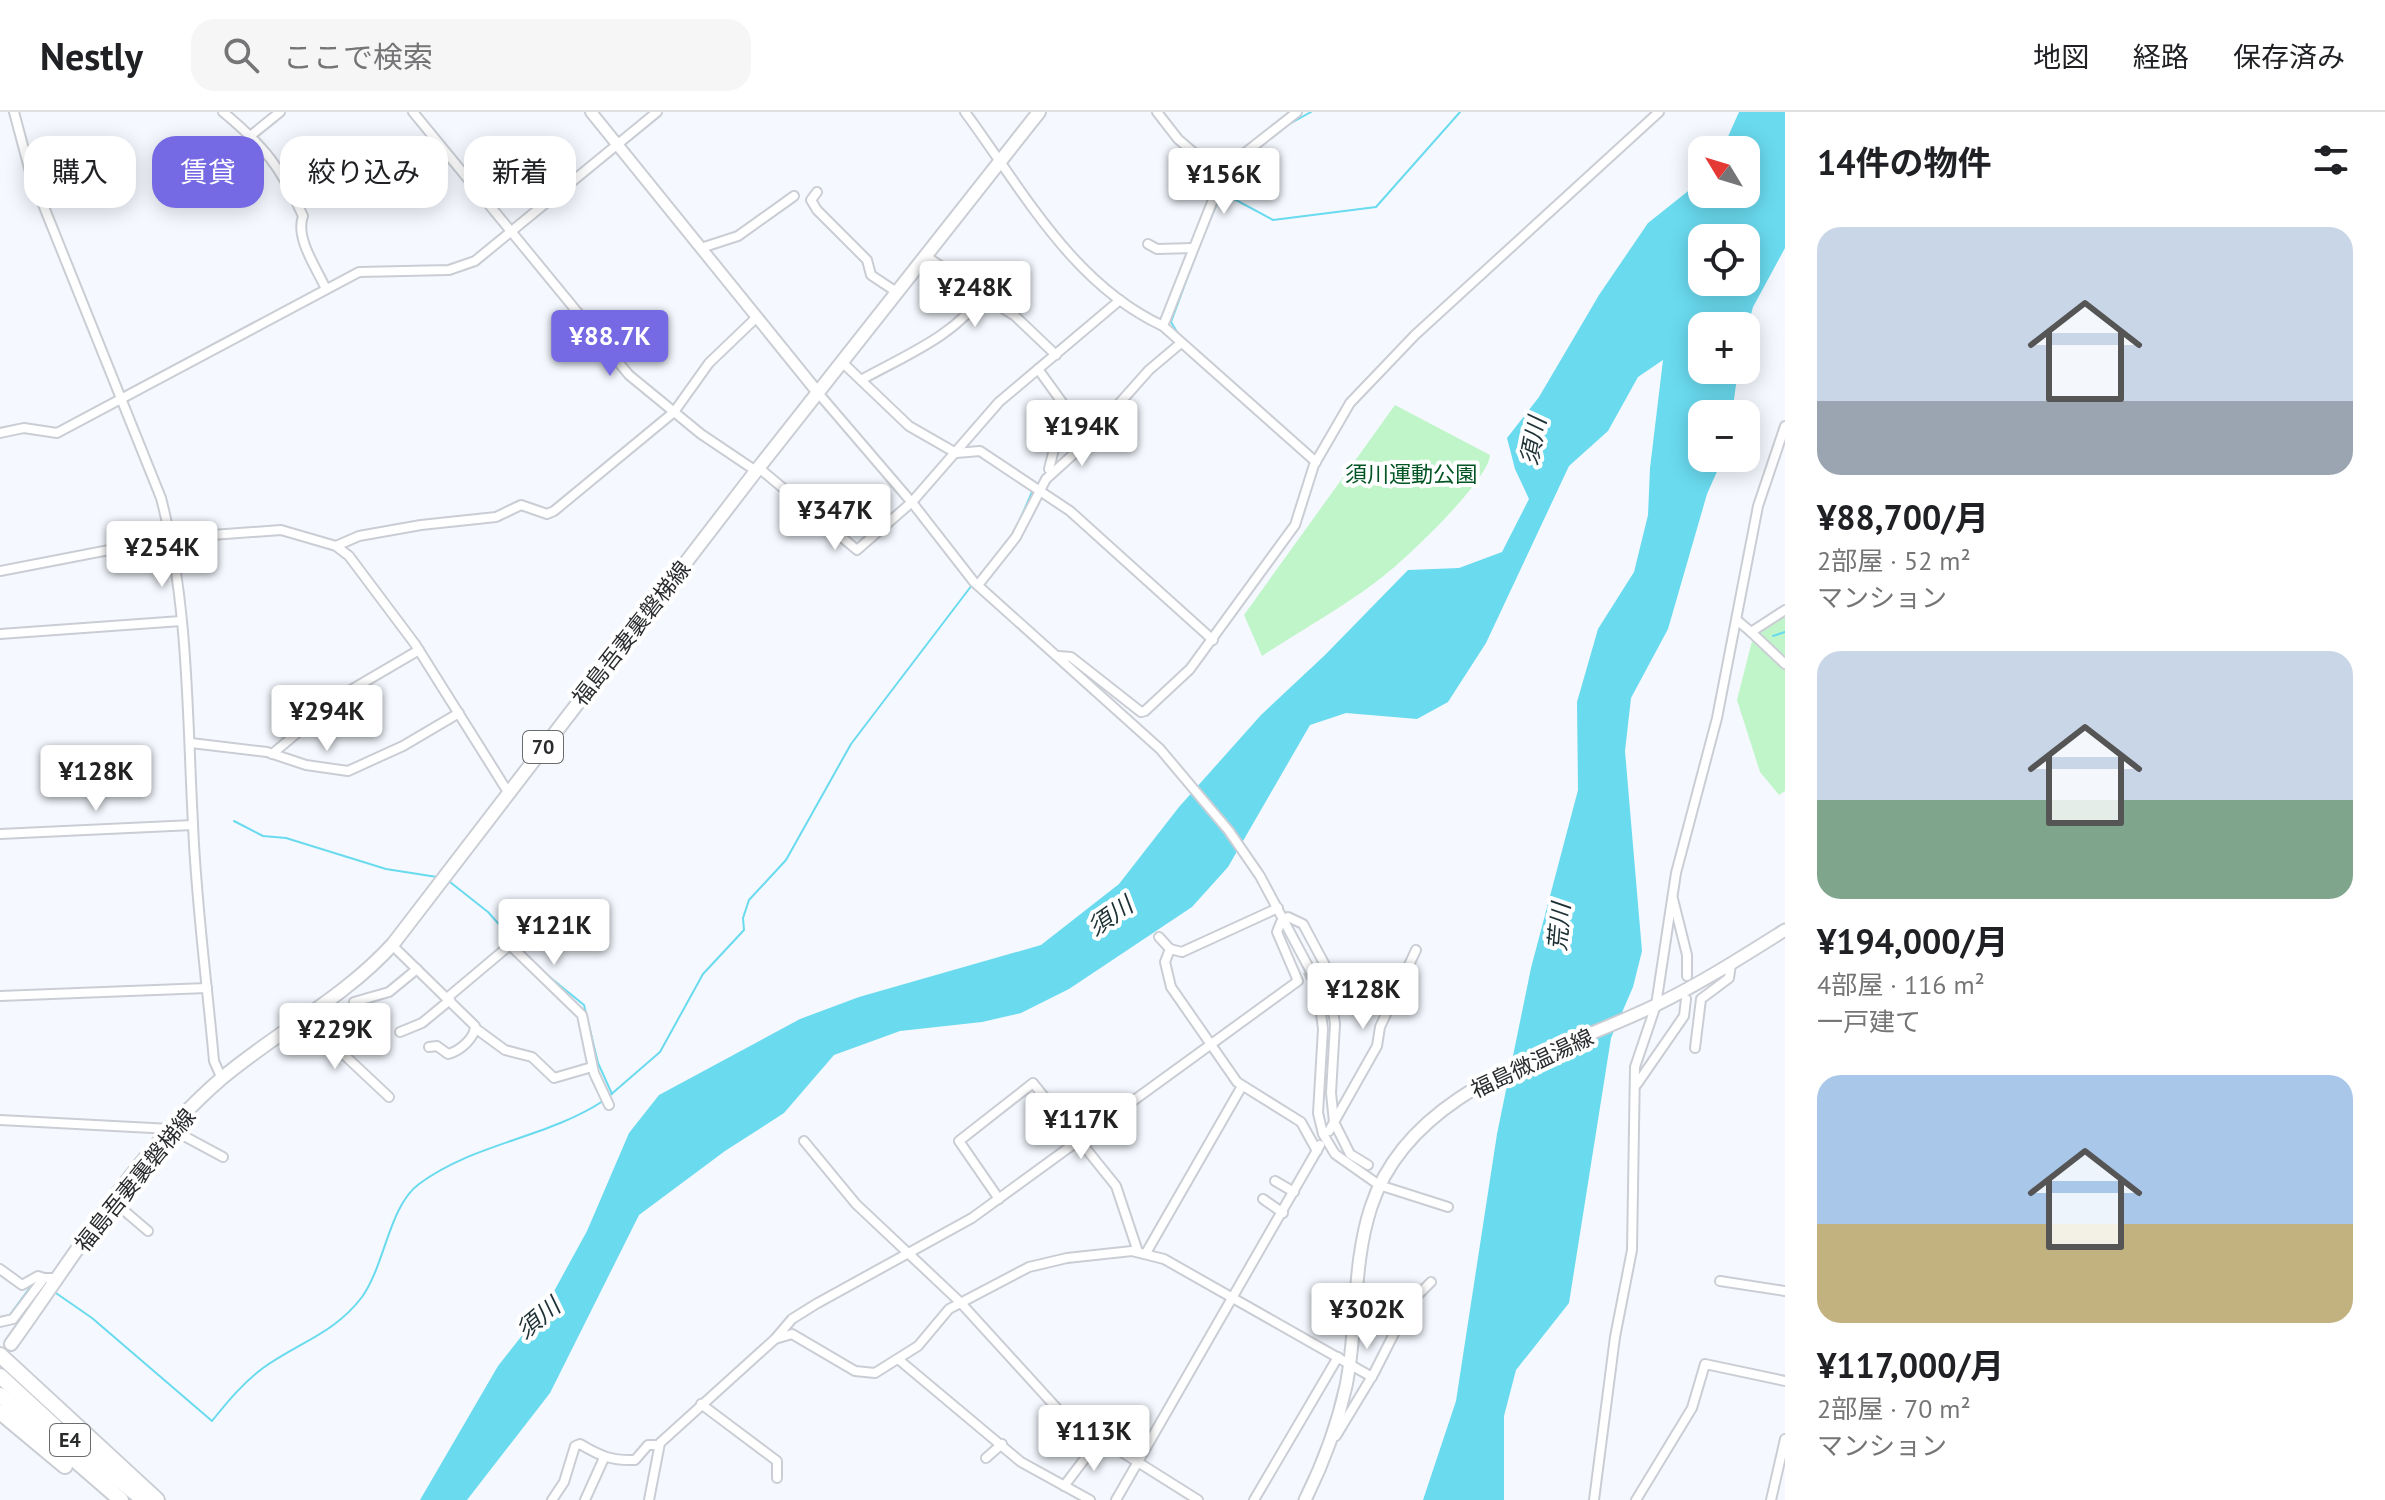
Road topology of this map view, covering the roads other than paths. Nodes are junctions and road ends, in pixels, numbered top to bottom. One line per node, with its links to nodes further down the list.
1 (14, 112): 37 (street)
2 (223, 112): 12 (street)
3 (280, 112): 13 (street)
4 (413, 112): 20 (street)
5 (591, 112): 14 (street)
6 (657, 112): 14 (street)
7 (965, 112): 16 (street)
8 (1039, 112): 16 (main road, 福島吾妻裏磐梯線 / 70)
9 (1157, 112): 17 (street)
10 (1297, 112): 17 (street)
11 (1659, 112): 44 (street)
12 (248, 136)
13 (250, 136)
14 (618, 145): 20 (street); 22 (street)
15 (264, 152): 25 (street)
16 (1001, 161): 24 (main road, 福島吾妻裏磐梯線 / 70); 28 (street)
17 (1222, 177): 23 (street)
18 (817, 192): 26 (street)
19 (794, 196): 22 (street)
20 (512, 233): 25 (street); 38 (street)
21 (1148, 244): 23 (street)
22 (701, 248): 29 (street)
23 (1193, 248): 30 (street)
24 (926, 256): 26 (main road, 福島吾妻裏磐梯線 / 70); 27 (street)
25 (325, 287): 37 (street)
26 (898, 293): 33 (main road, 福島吾妻裏磐梯線 / 70)
27 (982, 295): 32 (street); 35 (street)
28 (1120, 300): 30 (street); 32 (street)
29 (757, 317): 36 (street); 38 (street)
30 (1163, 326): 31 (street)
31 (1181, 343): 44 (street); 47 (street)
32 (1056, 355): 34 (street)
33 (843, 363): 35 (street); 36 (main road, 福島吾妻裏磐梯線 / 70)
34 (1038, 369): 39 (street); 43 (street)
35 (861, 380): 43 (street)
36 (819, 394): 46 (main road, 福島吾妻裏磐梯線 / 70); 48 (street)
37 (120, 400): 41 (street); 49 (street)
38 (674, 412): 46 (street); 50 (street)
39 (1075, 419): 42 (street); 45 (street)
40 (1785, 426): 55 (street)
41 (0, 433)
42 (1085, 434)
43 (956, 453): 47 (street); 48 (street)
44 (1316, 462): 58 (street)
45 (1049, 469)
46 (758, 470): 48 (street); 65 (main road, 福島吾妻裏磐梯線 / 70)
47 (1039, 488): 52 (street); 58 (street)
48 (912, 502): 52 (street)
49 (171, 538): 50 (street); 51 (street); 54 (street)
50 (336, 546): 59 (street)
51 (0, 571)
52 (978, 585): 60 (street)
53 (1785, 610): 56 (street)
54 (181, 621): 57 (street); 63 (street)
55 (1738, 621): 56 (street); 68 (street)
56 (1751, 632): 61 (street)
57 (0, 634)
58 (1213, 640): 60 (street)
59 (419, 650): 62 (street); 64 (street)
60 (1058, 656): 69 (street)
61 (1785, 664)
62 (459, 713): 64 (street); 65 (street)
63 (191, 743): 64 (street); 66 (street)
64 (272, 754)
65 (508, 792): 73 (main road, 福島吾妻裏磐梯線 / 70)
66 (193, 825): 67 (street); 79 (street)
67 (0, 834)
68 (1673, 898): 78 (street); 84 (street)
69 (1278, 908): 70 (street); 74 (street)
70 (1284, 919): 88 (street); 98 (street); 105 (street)
71 (1785, 930): 76 (main road, 福島微温湯線)
72 (1159, 937): 74 (street)
73 (392, 945): 77 (street); 85 (main road, 福島吾妻裏磐梯線 / 70)
74 (1170, 949): 88 (street)
75 (1416, 950): 98 (street)
76 (1731, 964): 84 (main road, 福島微温湯線); 90 (street)
77 (417, 969): 81 (street); 83 (street)
78 (1687, 976)
79 (207, 988): 80 (street); 92 (street)
80 (0, 996)
81 (448, 999): 86 (street); 87 (street); 91 (street)
82 (1686, 999): 94 (street)
83 (354, 1002)
84 (1656, 1005): 94 (street); 105 (main road, 福島微温湯線)
85 (302, 1022): 92 (main road, 福島吾妻裏磐梯線 / 70); 95 (street)
86 (475, 1028): 89 (street); 91 (street)
87 (400, 1032)
88 (1213, 1045): 93 (street); 101 (street)
89 (429, 1047)
90 (1695, 1048)
91 (592, 1067): 96 (street)
92 (222, 1079): 99 (main road, 福島吾妻裏磐梯線 / 70)
93 (1242, 1086): 106 (street); 113 (street)
94 (1635, 1088): 156 (street)
95 (389, 1097)
96 (609, 1105)
97 (0, 1120): 99 (street)
98 (1331, 1127): 103 (street)
99 (171, 1129): 102 (street); 109 (main road, 福島吾妻裏磐梯線 / 70)
100 (804, 1141): 114 (street)
101 (1080, 1142): 107 (street); 107 (street); 113 (street)
102 (223, 1157)
103 (1368, 1165)
104 (1275, 1181): 106 (street)
105 (1379, 1185): 110 (street); 127 (main road, 福島微温湯線)
106 (1294, 1192): 111 (street)
107 (999, 1199): 114 (street)
108 (1263, 1199): 111 (street)
109 (114, 1202): 112 (street); 117 (main road, 福島吾妻裏磐梯線 / 70)
110 (1448, 1207)
111 (1283, 1213): 121 (street)
112 (148, 1231)
113 (1142, 1252): 121 (street); 122 (street)
114 (906, 1253): 122 (street); 124 (street)
115 (0, 1269): 116 (street)
116 (44, 1278): 117 (street); 123 (street)
117 (58, 1278): 125 (main road, 福島吾妻裏磐梯線 / 70)
118 (1720, 1281): 120 (street)
119 (1431, 1282): 129 (street)
120 (1785, 1291)
121 (1231, 1297): 127 (street); 141 (street)
122 (960, 1302): 126 (street); 135 (street)
123 (0, 1322)
124 (775, 1339): 126 (street); 132 (street)
125 (5, 1350): 147 (highway)
126 (898, 1359): 136 (street)
127 (1343, 1360): 129 (street); 138 (main road, 福島微温湯線); 154 (street)
128 (0, 1376): 146 (highway, E4)
129 (1372, 1377): 138 (street)
130 (1785, 1381): 157 (street)
131 (0, 1395): 145 (highway, E4)
132 (701, 1404): 137 (street); 142 (street)
133 (0, 1412): 144 (highway)
134 (1785, 1439): 158 (street)
135 (1099, 1440): 141 (street); 143 (street)
136 (1002, 1444): 140 (street); 143 (street)
137 (659, 1445): 139 (street); 150 (street)
138 (1330, 1446): 155 (main road, 福島微温湯線)
139 (604, 1458): 148 (street); 149 (street)
140 (986, 1458)
141 (1137, 1464): 152 (street); 153 (street)
142 (777, 1478)
143 (1064, 1486): 151 (street)
144 (109, 1500)
145 (121, 1500)
146 (144, 1500)
147 (157, 1500)
148 (552, 1500)
149 (585, 1500)
150 (649, 1500)
151 (1090, 1500)
152 (1116, 1500)
153 (1198, 1500)
154 (1254, 1500)
155 (1305, 1500)
156 (1594, 1500)
157 (1636, 1500)
158 (1771, 1500)

